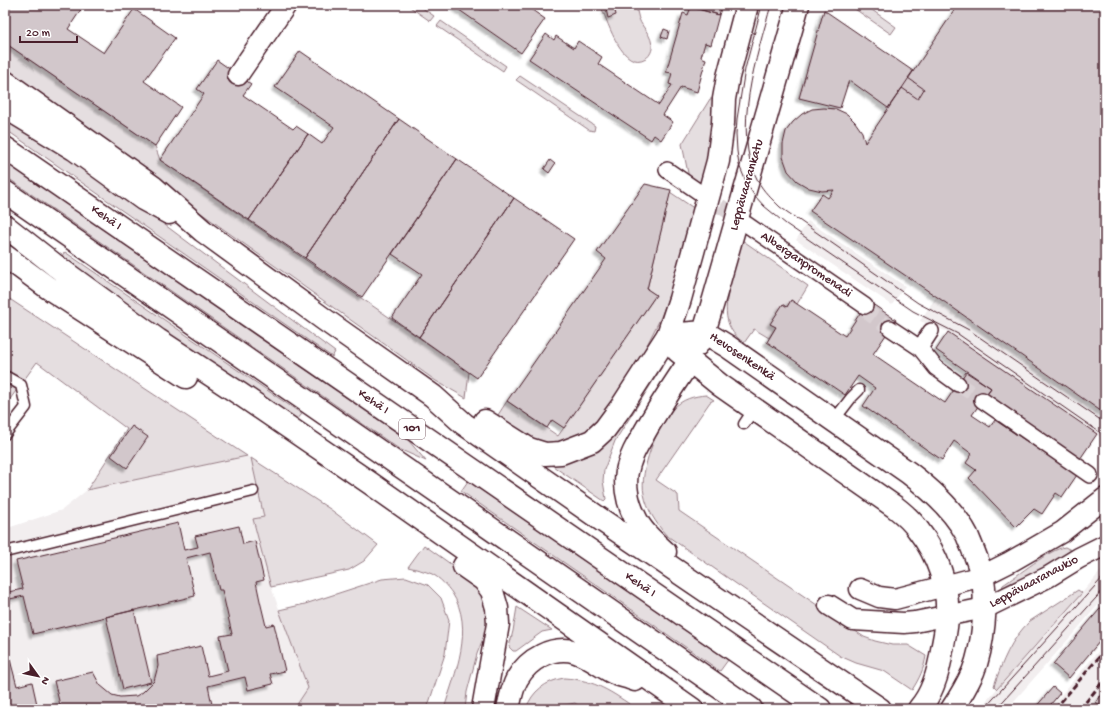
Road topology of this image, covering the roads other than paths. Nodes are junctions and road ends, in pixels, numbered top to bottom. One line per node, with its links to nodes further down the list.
1 (286, 5): 4 (street)
2 (747, 5): 19 (main road)
3 (798, 5): 18 (main road, Leppävaarankatu)
4 (238, 75)
5 (5, 82): 13 (main road)
6 (5, 107): 13 (main road)
7 (5, 148): 50 (main road, Kehä I / 101)
8 (667, 170): 10 (street)
9 (5, 192): 49 (main road)
10 (699, 192)
11 (746, 224): 15 (street, Alberganpromenadi)
12 (5, 226): 29 (main road)
13 (203, 231): 25 (main road)
14 (5, 256): 29 (main road)
15 (865, 306)
16 (890, 328): 20 (street)
17 (932, 331): 20 (street)
18 (704, 332): 19 (main road, Hevosenkenkä); 21 (main road, Leppävaarankatu); 27 (main road, Hevosenkenkä)
19 (668, 335): 21 (main road); 25 (main road)
20 (920, 348): 23 (street)
21 (689, 362): 39 (main road); 40 (main road, Leppävaarankatu)
22 (5, 376): 28 (lane)
23 (958, 384)
24 (859, 390): 27 (lane)
25 (433, 396): 40 (main road)
26 (982, 400): 30 (street)
27 (834, 420): 38 (main road, Hevosenkenkä)
28 (5, 434)
29 (313, 444): 33 (main road)
30 (1090, 475)
31 (253, 491): 36 (lane)
32 (1105, 498): 34 (street)
33 (430, 526): 45 (main road); 46 (main road)
34 (1062, 532): 37 (street); 38 (street)
35 (1105, 545): 37 (street, Leppävaaranaukio)
36 (5, 552)
37 (1079, 558): 42 (street, Leppävaaranaukio)
38 (982, 576): 39 (street); 42 (main road, Hevosenkenkä)
39 (945, 585): 43 (main road); 44 (street)
40 (700, 586): 51 (main road)
41 (829, 605): 44 (street, Leppävaaranaukio)
42 (985, 608): 43 (street, Leppävaaranaukio); 53 (main road, Hevosenkenkä)
43 (947, 616): 44 (street, Leppävaaranaukio); 52 (main road)
44 (904, 623)
45 (662, 688): 47 (main road); 48 (main road)
46 (483, 709)
47 (508, 709)
48 (692, 709)
49 (751, 709)
50 (820, 709)
51 (879, 709)
52 (919, 709)
53 (952, 709)

